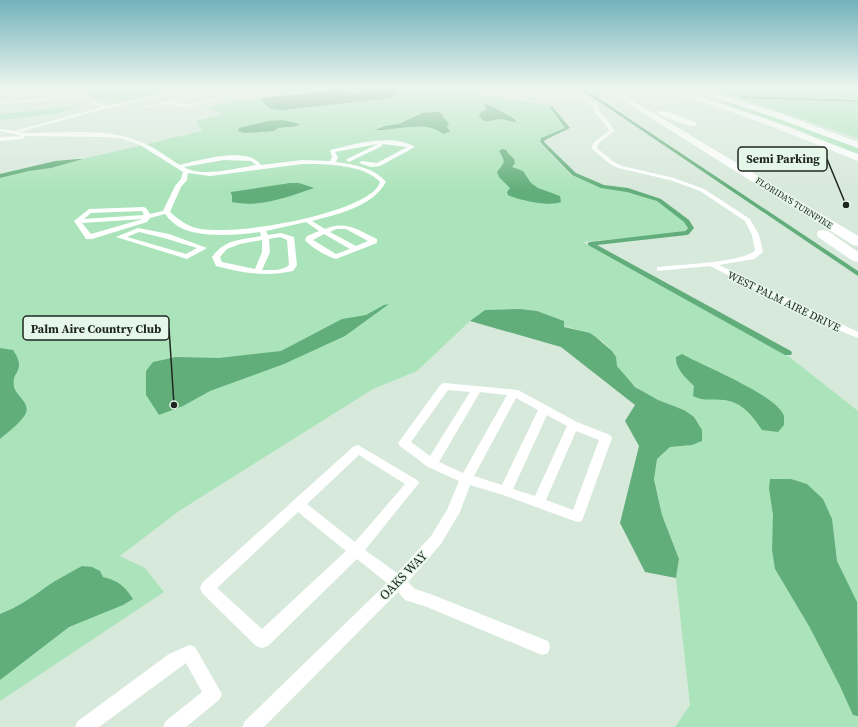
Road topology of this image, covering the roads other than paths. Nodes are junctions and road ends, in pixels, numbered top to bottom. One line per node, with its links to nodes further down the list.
1 (52, 122): 11 (street)
2 (606, 122): 43 (street, WEST PALM AIRE DRIVE)
3 (663, 122): 20 (highway, FLORIDA'S TURNPIKE)
4 (687, 122): 9 (highway)
5 (750, 122): 15 (highway)
6 (765, 122): 21 (highway)
7 (796, 122): 19 (main road)
8 (812, 122): 17 (main road)
9 (693, 124)
10 (0, 130): 11 (street)
11 (12, 133): 12 (street); 13 (street); 14 (street)
12 (103, 135): 14 (street); 25 (street)
13 (0, 136)
14 (22, 137): 16 (street)
15 (798, 138)
16 (0, 139)
17 (858, 139)
18 (388, 141): 22 (street); 23 (street); 24 (street)
19 (858, 145)
20 (710, 151): 39 (highway, FLORIDA'S TURNPIKE); 42 (highway)
21 (858, 158)
22 (349, 160)
23 (333, 162): 26 (street); 32 (street)
24 (362, 163)
25 (179, 167): 26 (street); 27 (street)
26 (260, 167): 28 (street)
27 (186, 171): 28 (street); 29 (street)
28 (210, 174): 29 (street)
29 (181, 182): 30 (street)
30 (166, 212): 31 (street); 34 (street)
31 (148, 216): 31 (street)
32 (307, 220): 35 (street); 37 (street)
33 (840, 221): 36 (highway)
34 (185, 228): 37 (street); 38 (street)
35 (323, 231): 41 (street); 41 (street); 41 (street)
36 (858, 232)
37 (264, 234): 45 (street); 45 (street); 45 (street)
38 (166, 236): 40 (street); 40 (street); 40 (street)
39 (858, 242)
40 (149, 245)
41 (356, 249)
42 (858, 258)
43 (711, 264): 44 (street, WEST PALM AIRE DRIVE); 46 (street, WEST PALM AIRE DRIVE)
44 (660, 269)
45 (258, 270)
46 (858, 335)
47 (477, 389): 48 (street); 51 (street); 51 (street)
48 (514, 392): 49 (street); 52 (street, OAKS WAY)
49 (544, 409): 50 (street); 53 (street)
50 (573, 425): 54 (street); 54 (street)
51 (432, 464): 52 (street)
52 (466, 479): 53 (street); 57 (street, OAKS WAY)
53 (506, 490): 54 (street)
54 (539, 502)
55 (298, 505): 56 (street); 56 (street); 56 (street)
56 (356, 551): 57 (street)
57 (398, 582): 58 (street); 61 (street, OAKS WAY)
58 (542, 647)
59 (84, 727): 60 (street)
60 (172, 727)
61 (251, 727)

